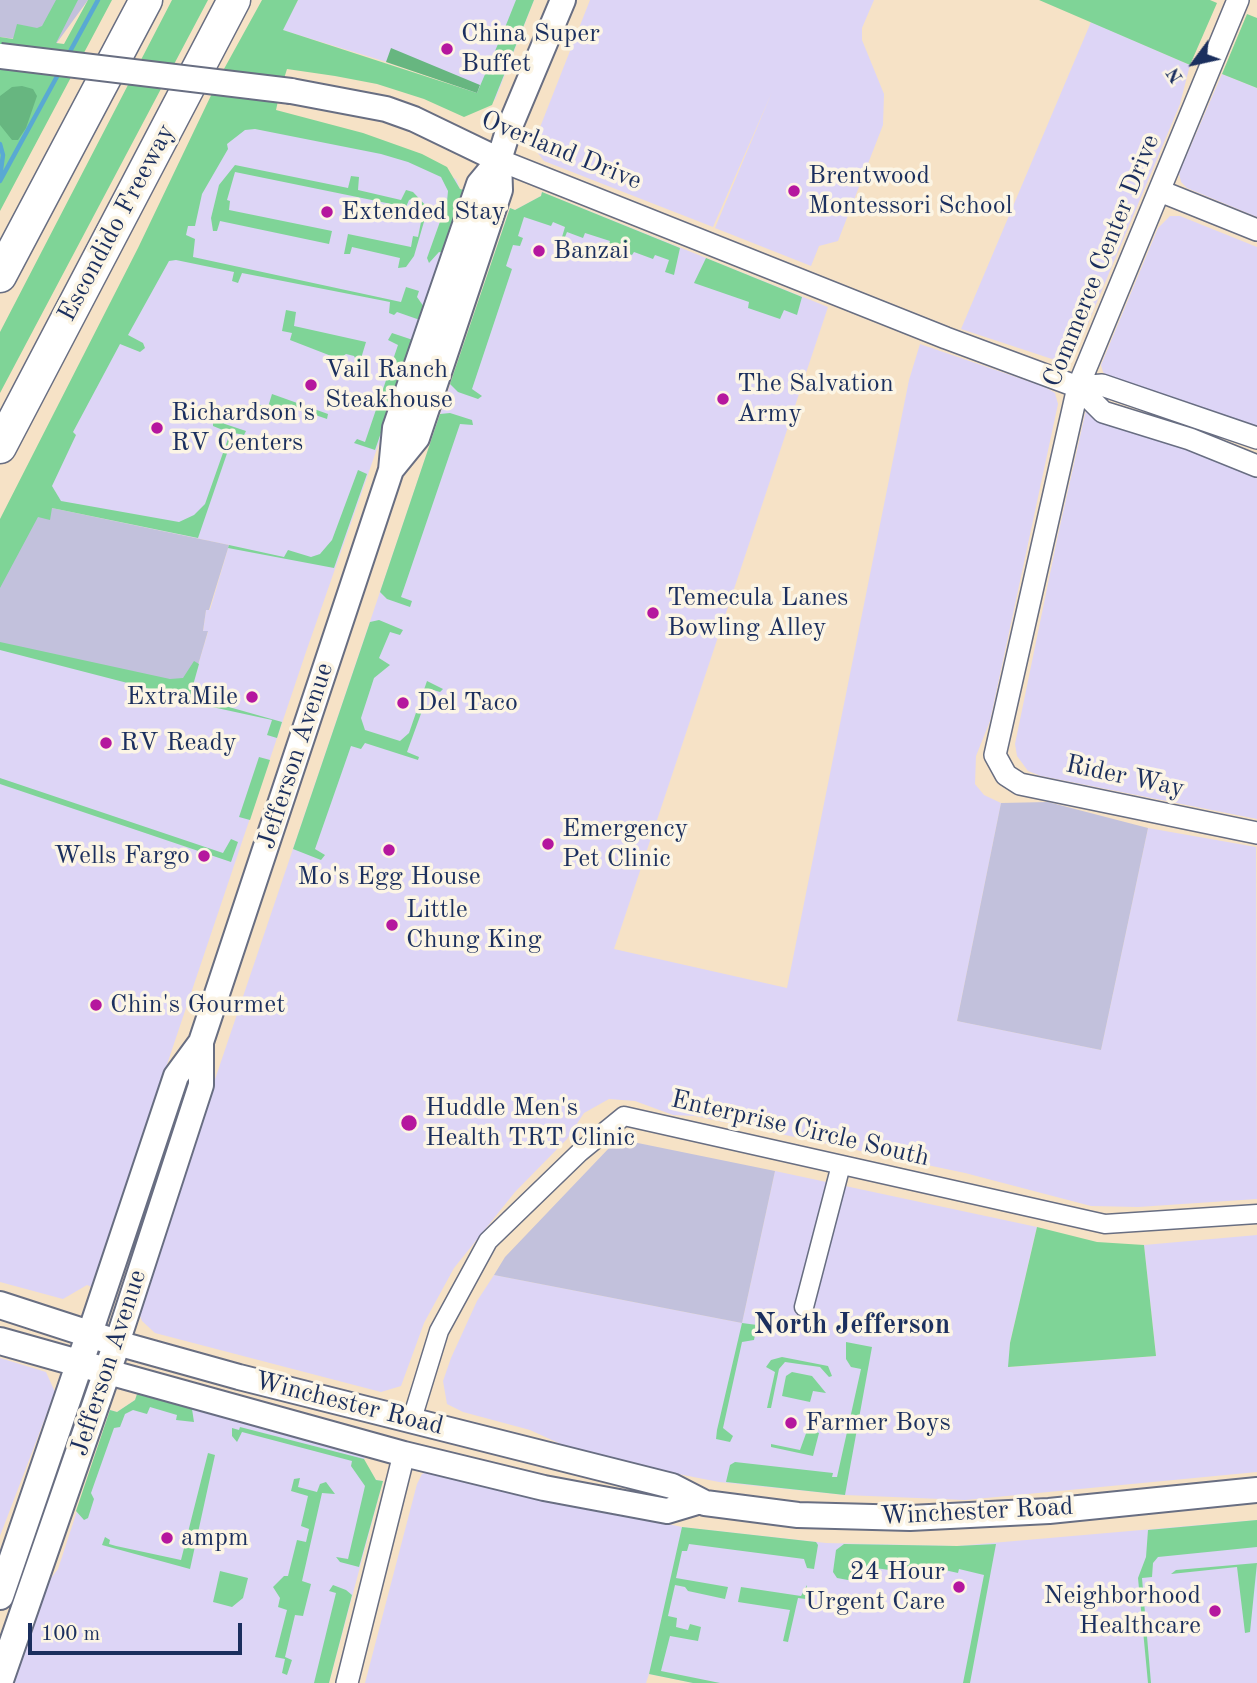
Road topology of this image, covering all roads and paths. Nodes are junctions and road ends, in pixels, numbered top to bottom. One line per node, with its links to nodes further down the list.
1 (146, 0): 9 (highway)
2 (234, 0): 12 (highway, Escondido Freeway)
3 (563, 0): 6 (main road, Jefferson Avenue)
4 (1238, 0): 7 (street, Commerce Center Drive)
5 (0, 56): 6 (main road, Overland Drive, bridge)
6 (499, 160): 10 (street, Overland Drive); 16 (main road, Jefferson Avenue)
7 (1160, 191): 8 (street); 10 (street, Commerce Center Drive)
8 (1257, 230)
9 (0, 276)
10 (1078, 387): 11 (street, Overland Drive); 13 (street, Overland Drive); 14 (street, Commerce Center Drive)
11 (1257, 438)
12 (0, 447)
13 (1257, 466)
14 (995, 755): 15 (street, Rider Way)
15 (1257, 833)
16 (201, 1042): 17 (main road, Jefferson Avenue); 19 (main road, Jefferson Avenue)
17 (164, 1111): 19 (main road); 23 (main road, Jefferson Avenue)
18 (841, 1165): 20 (street, Enterprise Circle South); 22 (street); 28 (street, Enterprise Circle South)
19 (164, 1196): 25 (main road, Jefferson Avenue)
20 (1257, 1214)
21 (0, 1305): 23 (main road, Winchester Road)
22 (804, 1307)
23 (90, 1333): 25 (main road, Winchester Road); 26 (main road, Jefferson Avenue)
24 (0, 1341): 26 (main road, Winchester Road)
25 (117, 1343): 27 (main road, Jefferson Avenue); 28 (main road, Winchester Road)
26 (80, 1363): 27 (main road, Winchester Road); 32 (main road, Jefferson Avenue)
27 (108, 1372): 29 (main road, Winchester Road); 33 (main road, Jefferson Avenue)
28 (412, 1419): 31 (main road, Winchester Road)
29 (404, 1454): 31 (main road, Winchester Road); 34 (street)
30 (1257, 1490): 31 (main road, Winchester Road)
31 (697, 1502)
32 (0, 1596)
33 (0, 1680)
34 (347, 1683)

